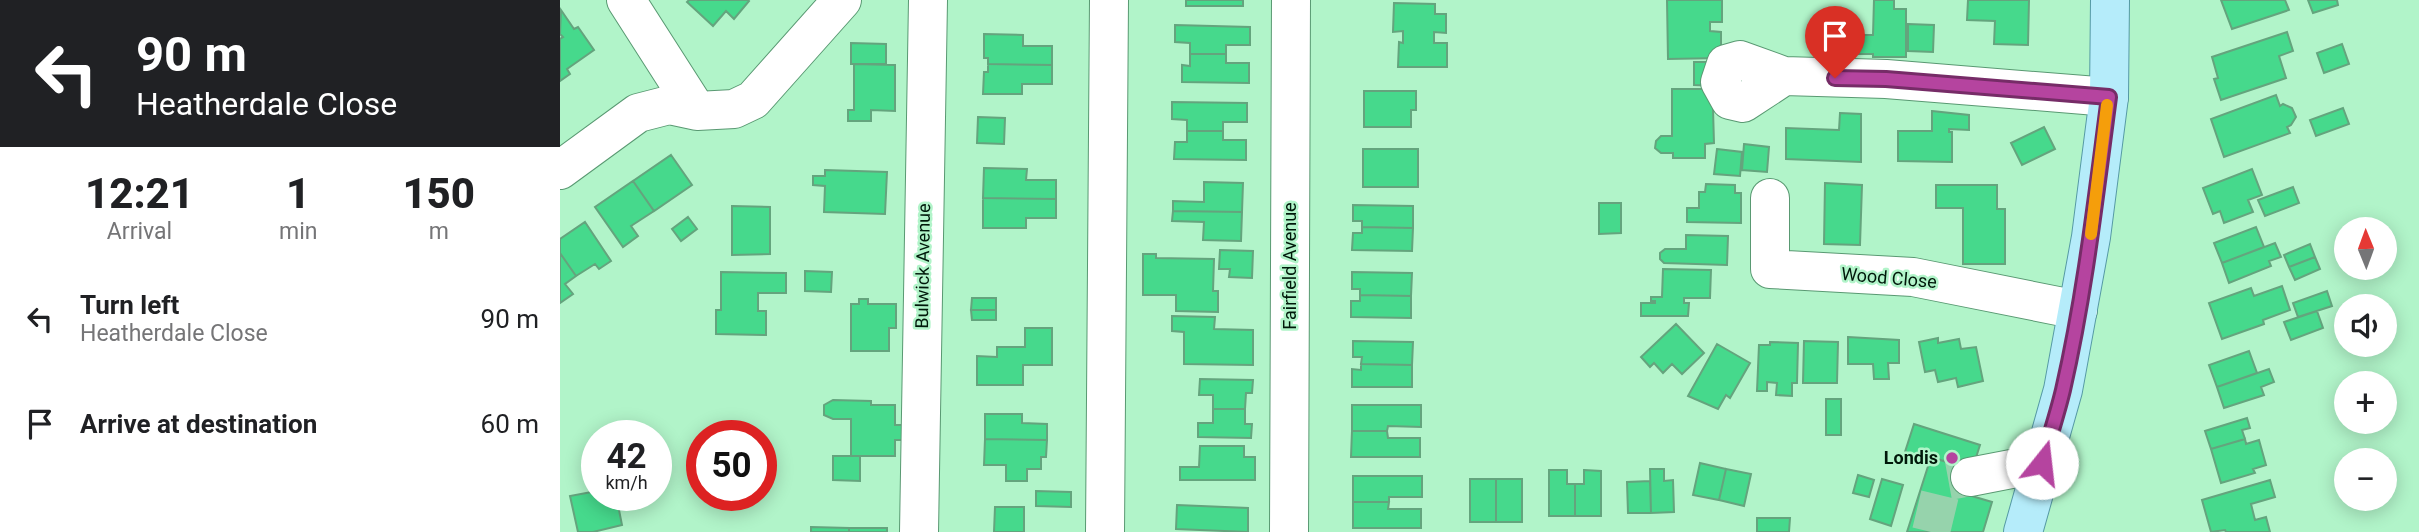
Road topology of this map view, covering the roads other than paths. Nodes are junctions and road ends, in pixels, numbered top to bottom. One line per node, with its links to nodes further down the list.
1 (626, 0): 9 (street)
2 (842, 0): 9 (street)
3 (928, 0): 15 (street, Bulwick Avenue)
4 (1109, 0): 16 (street)
5 (1291, 0): 17 (street, Fairfield Avenue)
6 (2110, 0): 8 (main road)
7 (1784, 76): 8 (street)
8 (2109, 97): 12 (main road)
9 (697, 111): 10 (street)
10 (560, 170)
11 (1770, 198): 12 (street, Wood Close)
12 (2078, 310): 13 (main road)
13 (2042, 463): 14 (street); 18 (main road)
14 (1970, 477)
15 (919, 532)
16 (1105, 532)
17 (1289, 532)
18 (2023, 532)

